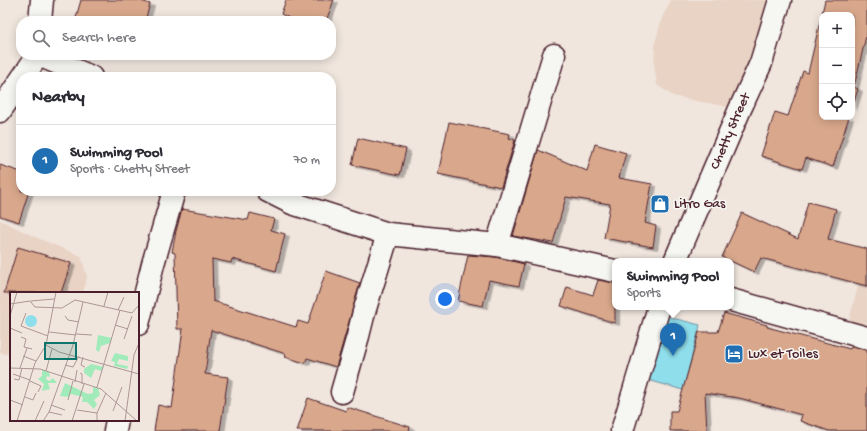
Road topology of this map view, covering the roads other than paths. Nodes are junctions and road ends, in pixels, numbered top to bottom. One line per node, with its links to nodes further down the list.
1 (42, 0): 3 (street)
2 (780, 0): 15 (street, Chetty Street)
3 (40, 16)
4 (554, 55): 14 (street)
5 (35, 60): 7 (street)
6 (50, 60): 8 (street)
7 (26, 72)
8 (79, 72)
9 (16, 87): 10 (street)
10 (0, 111)
11 (173, 196): 19 (street)
12 (277, 196): 13 (street)
13 (388, 234): 14 (street); 21 (street)
14 (497, 245): 16 (street)
15 (676, 258)
16 (612, 270)
17 (734, 301): 20 (street)
18 (658, 310): 24 (street)
19 (139, 320)
20 (867, 338)
21 (342, 392)
22 (117, 421): 23 (street)
23 (115, 431)
24 (622, 431)

